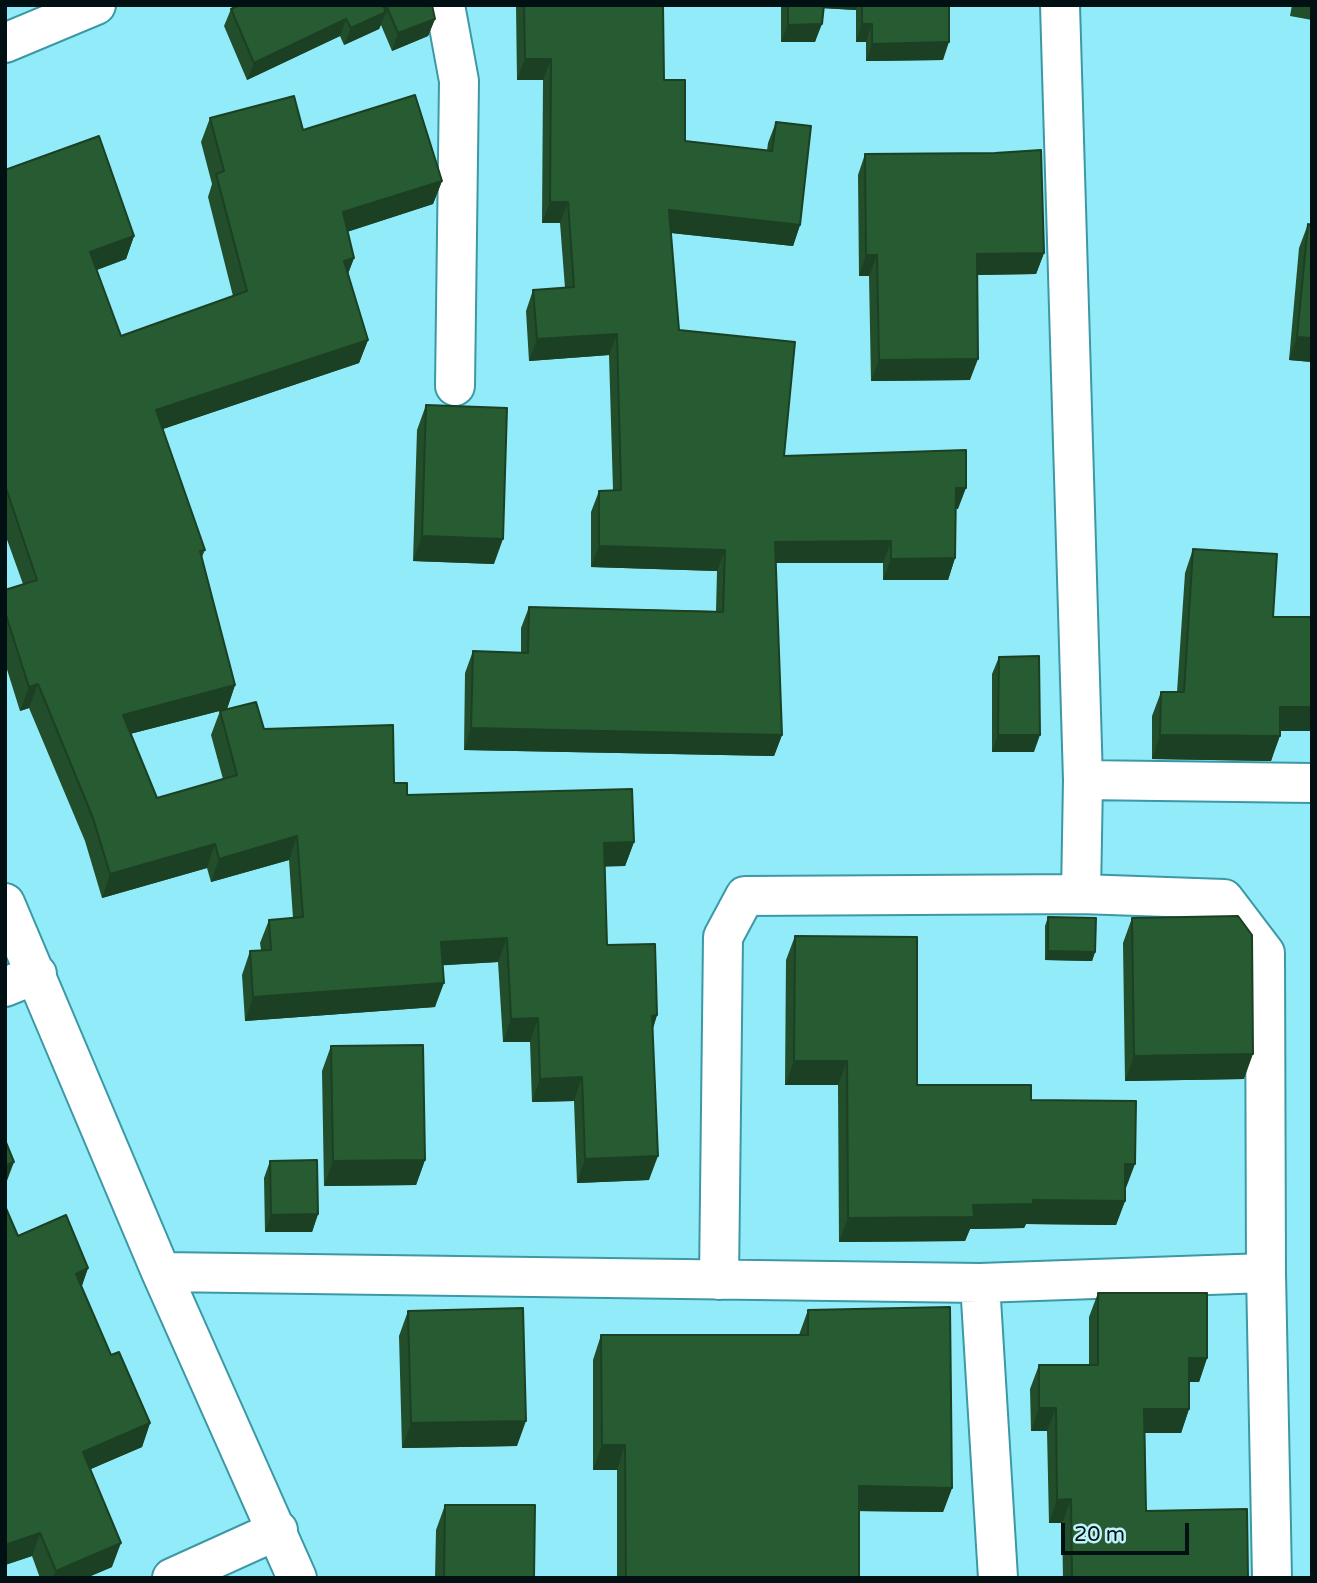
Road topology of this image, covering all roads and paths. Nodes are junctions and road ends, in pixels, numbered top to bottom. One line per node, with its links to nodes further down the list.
1 (96, 5): 4 (street)
2 (445, 5): 5 (street)
3 (1060, 5): 6 (street)
4 (5, 43)
5 (455, 386)
6 (1083, 780): 7 (street); 8 (street)
7 (1312, 783)
8 (1080, 894): 12 (street); 13 (street)
9 (5, 903): 10 (street)
10 (21, 981): 11 (street)
11 (161, 1272): 13 (street); 15 (street)
12 (1266, 1273): 14 (street); 19 (street)
13 (719, 1280): 14 (street)
14 (980, 1283): 18 (street)
15 (278, 1530): 16 (street); 17 (street)
16 (172, 1578)
17 (297, 1578)
18 (998, 1578)
19 (1272, 1578)

